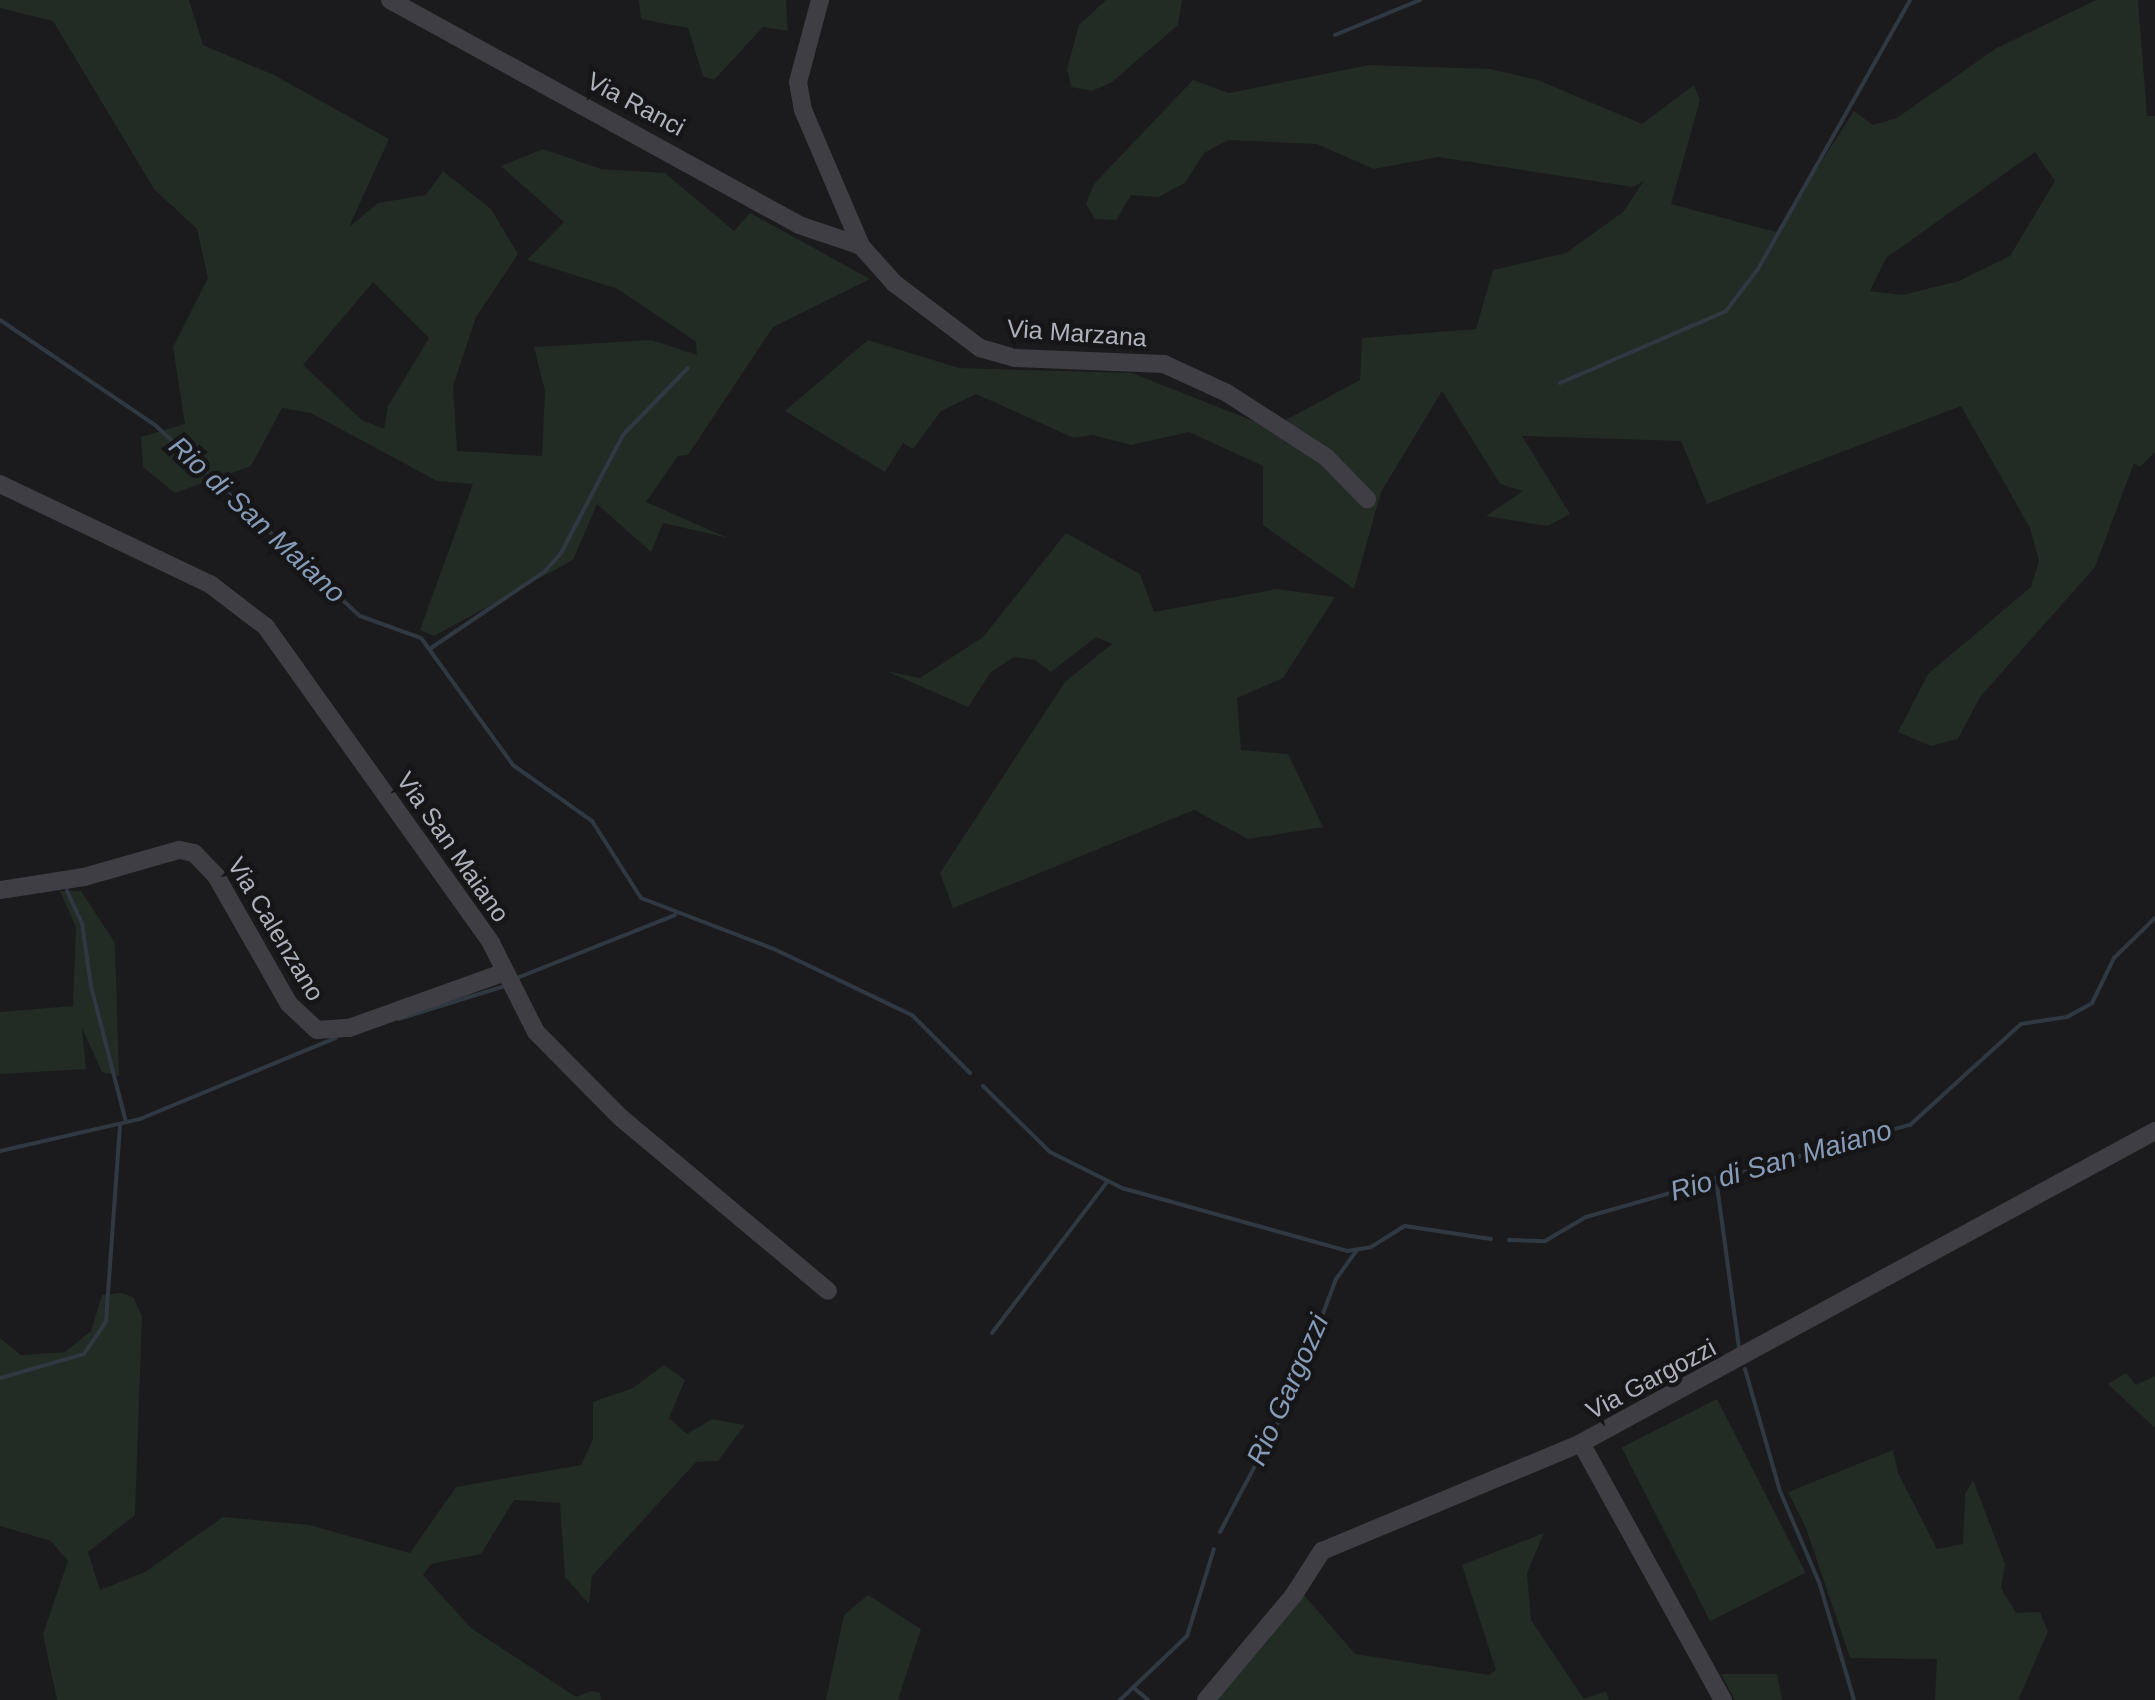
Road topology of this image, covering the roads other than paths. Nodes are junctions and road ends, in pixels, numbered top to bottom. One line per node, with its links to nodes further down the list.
1 (390, 0): 3 (street, Via Ranci)
2 (820, 0): 3 (street, Via Marzana)
3 (861, 246): 5 (street, Via Marzana)
4 (0, 484): 7 (street, Via San Maiano)
5 (1367, 499)
6 (0, 890): 7 (street, Via Calenzano)
7 (505, 972): 9 (street, Via San Maiano)
8 (2155, 1131): 10 (street, Via Gargozzi)
9 (828, 1290)
10 (1581, 1443): 11 (street, Via Gargozzi); 12 (street)
11 (1206, 1700)
12 (1723, 1700)

